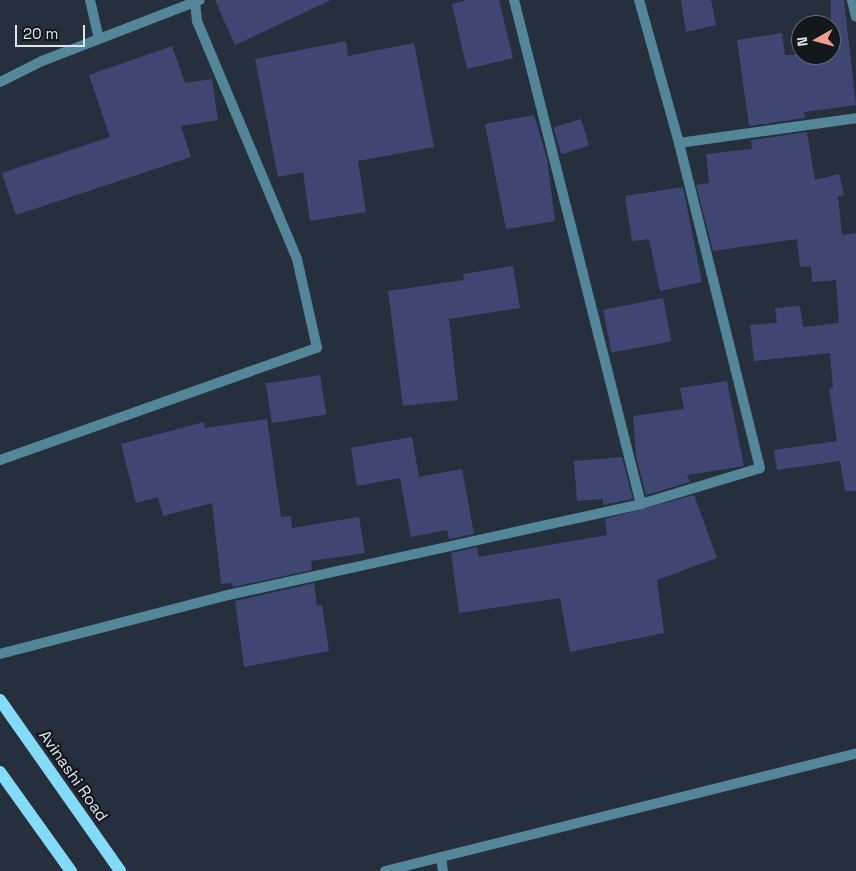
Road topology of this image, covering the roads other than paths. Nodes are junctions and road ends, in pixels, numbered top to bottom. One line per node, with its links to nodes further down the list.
1 (90, 0): 7 (street)
2 (514, 0): 12 (street)
3 (639, 0): 10 (street)
4 (852, 0): 6 (street)
5 (197, 1): 7 (street); 11 (street)
6 (856, 18)
7 (99, 38): 8 (street)
8 (0, 82)
9 (856, 118): 10 (street)
10 (680, 143): 12 (street)
11 (0, 460)
12 (641, 504): 13 (street)
13 (0, 654)
14 (0, 700): 19 (main road, Avinashi Road)
15 (856, 754): 17 (street)
16 (0, 772): 18 (main road)
17 (441, 857): 20 (street); 21 (street)
18 (70, 871)
19 (120, 871)
20 (386, 871)
21 (443, 871)

